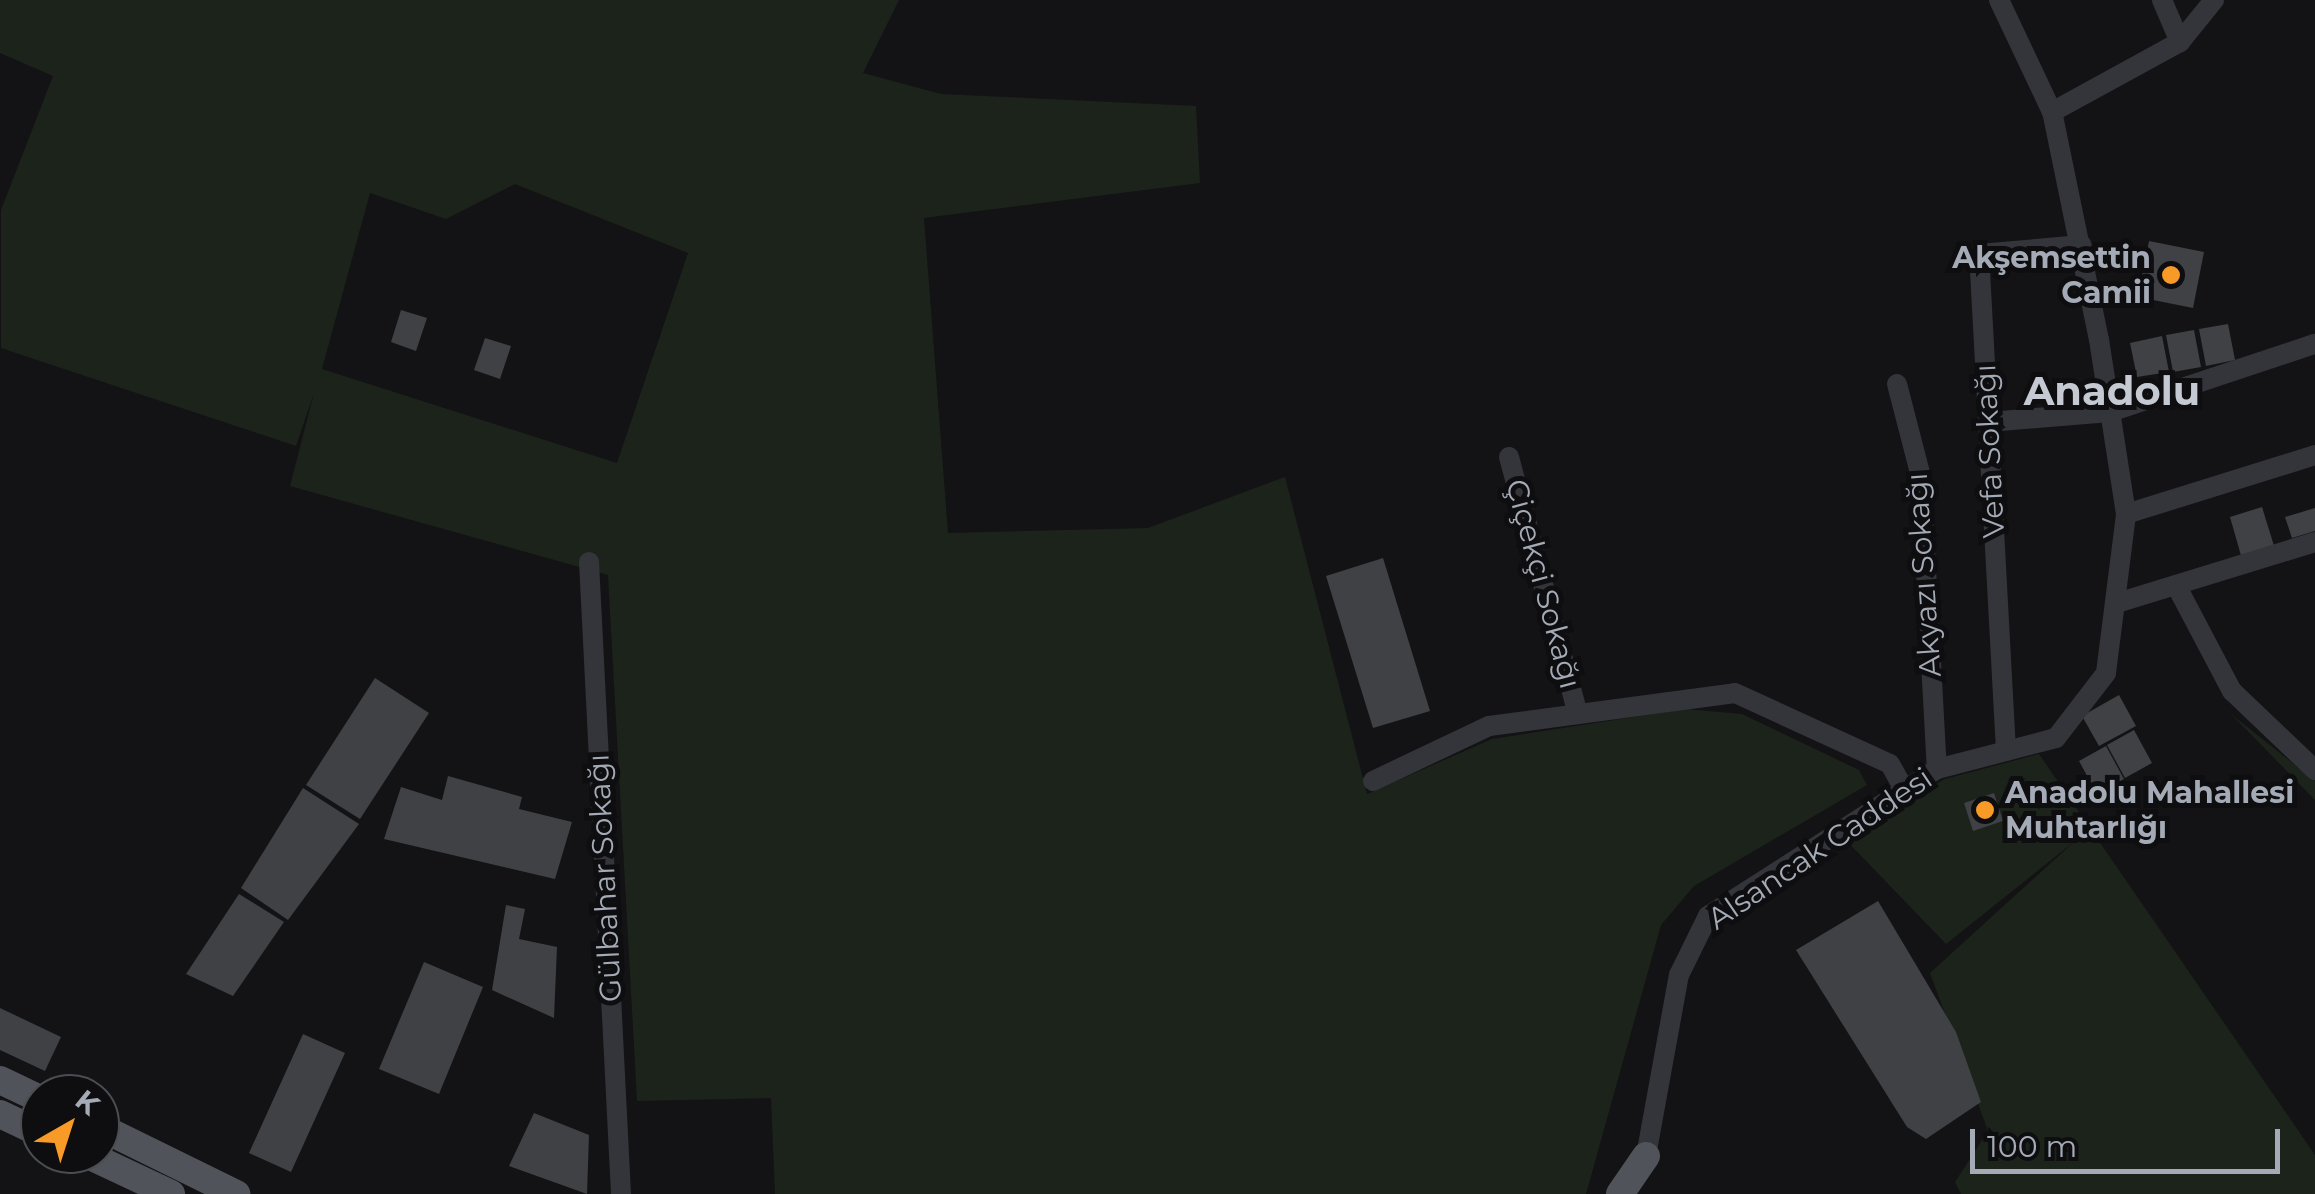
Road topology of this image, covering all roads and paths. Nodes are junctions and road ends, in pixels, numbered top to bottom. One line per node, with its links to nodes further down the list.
1 (1999, 0): 5 (street, Alsancak Caddesi)
2 (2162, 0): 4 (street)
3 (2214, 0): 4 (street)
4 (2180, 42): 5 (street)
5 (2052, 112): 6 (street, Alsancak Caddesi)
6 (2082, 245): 9 (street, Alsancak Caddesi); 10 (street, Vefa Sokağı)
7 (2315, 344): 9 (street)
8 (1897, 384): 20 (street, Akyazı Sokağı)
9 (2110, 412): 10 (street); 13 (street, Alsancak Caddesi)
10 (1988, 422): 19 (street, Vefa Sokağı)
11 (2315, 454): 13 (street)
12 (1509, 458): 18 (street, Çiçekçi Sokağı)
13 (2126, 514): 17 (street, Alsancak Caddesi)
14 (2315, 542): 16 (street)
15 (588, 562): 31 (street, Gülbahar Sokağı)
16 (2176, 585): 17 (street); 21 (street)
17 (2117, 603): 19 (street, Alsancak Caddesi)
18 (1577, 711): 22 (street); 23 (street)
19 (2006, 751): 20 (street, Alsancak Caddesi)
20 (1937, 769): 23 (street, Alsancak Caddesi)
21 (2315, 770)
22 (1373, 781)
23 (1904, 789): 25 (street, Alsancak Caddesi)
24 (120, 1137): 30 (main road)
25 (1646, 1156): 32 (main road); 33 (main road)
26 (120, 1171): 29 (main road)
27 (114, 1174): 28 (main road)
28 (144, 1194)
29 (170, 1194)
30 (236, 1194)
31 (621, 1194)
32 (1620, 1194)
33 (1636, 1194)

